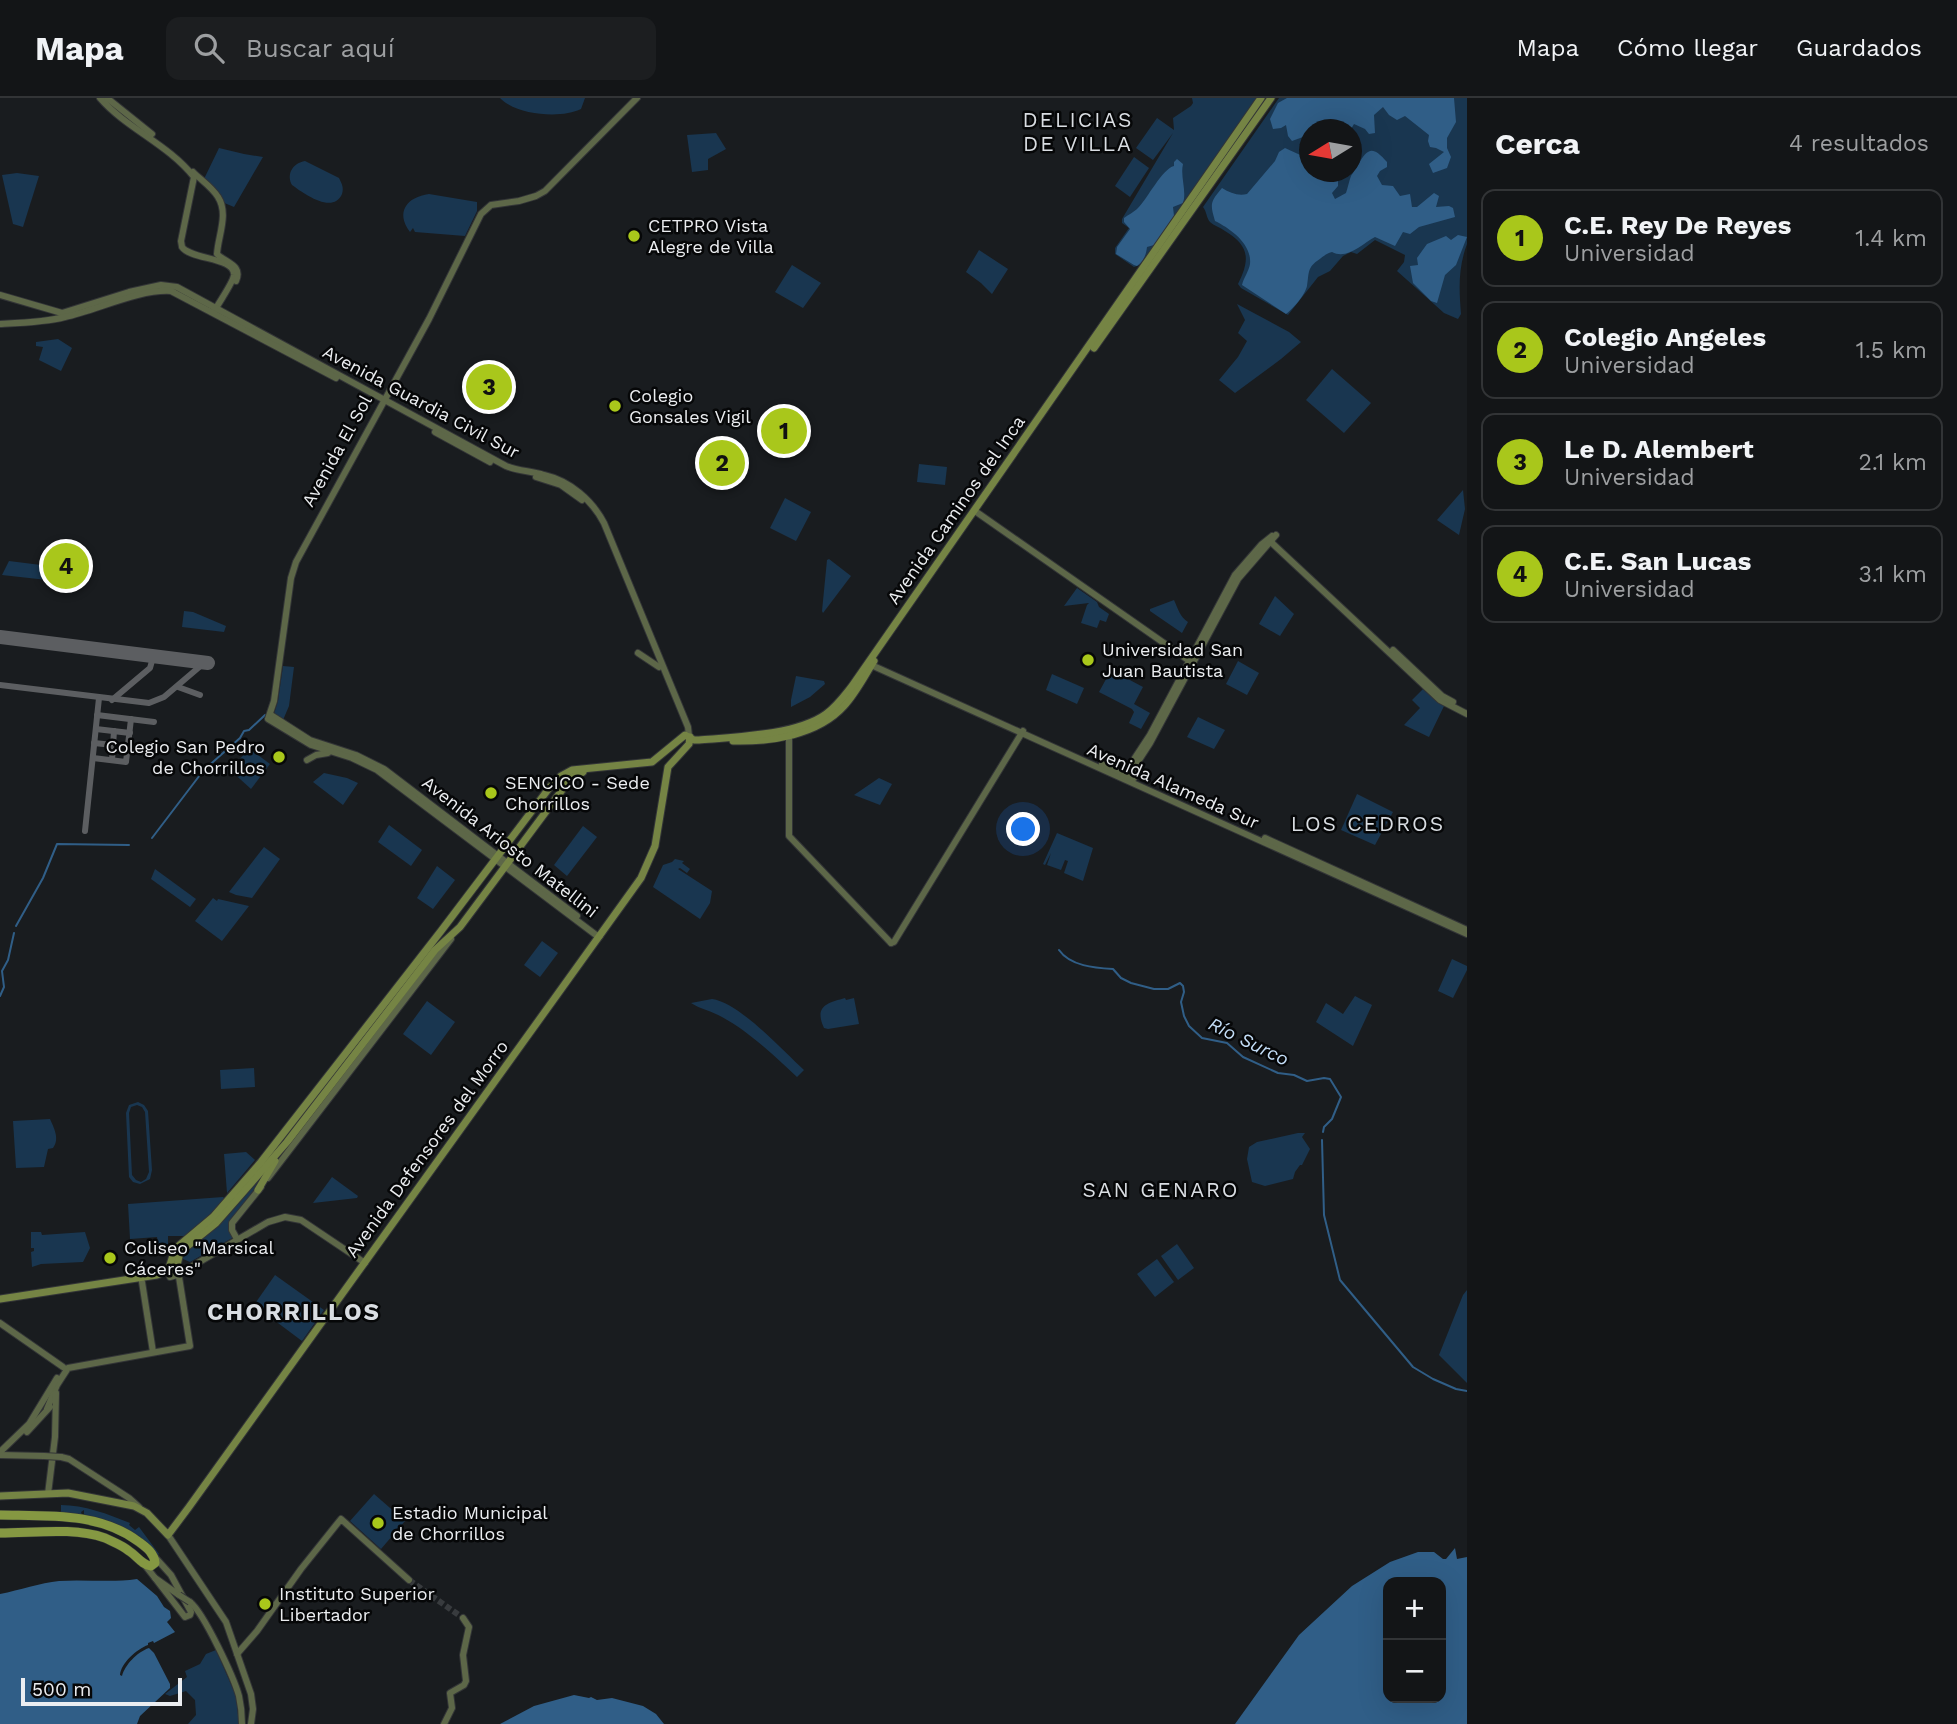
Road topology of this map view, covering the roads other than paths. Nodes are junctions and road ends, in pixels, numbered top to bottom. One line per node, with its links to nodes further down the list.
1 (100, 98): 7 (main road)
2 (107, 98): 6 (main road)
3 (635, 98): 19 (main road, Avenida El Sol)
4 (1261, 98): 8 (main road)
5 (1271, 98): 9 (main road)
6 (209, 187): 7 (main road); 10 (main road)
7 (192, 191): 11 (main road)
8 (1174, 223): 9 (main road); 12 (main road)
9 (1174, 236): 13 (main road)
10 (216, 252): 11 (main road); 16 (main road)
11 (212, 259): 16 (main road)
12 (1147, 262): 13 (main road); 18 (main road)
13 (1148, 274): 18 (main road)
14 (0, 295): 15 (main road, Avenida Guardia Civil Sur)
15 (96, 305): 16 (main road, Avenida Guardia Civil Sur); 17 (main road)
16 (219, 310): 19 (main road, Avenida Guardia Civil Sur)
17 (0, 324)
18 (1073, 375): 20 (main road, Avenida Caminos del Inca)
19 (382, 401): 21 (main road, Avenida Guardia Civil Sur); 27 (main road, Avenida El Sol)
20 (976, 512): 23 (main road); 24 (main road, Avenida Caminos del Inca)
21 (631, 594): 25 (main road, Avenida Guardia Civil Sur); 30 (main road, Avenida Guardia Civil Sur)
22 (638, 653): 25 (main road)
23 (1191, 663): 26 (main road); 37 (main road)
24 (870, 664): 28 (main road); 29 (main road, Avenida Alameda Sur)
25 (659, 667): 30 (main road, Avenida Guardia Civil Sur)
26 (1467, 712)
27 (270, 717): 32 (main road, Avenida Ariosto Matellini); 38 (main road, Avenida Ariosto Matellini)
28 (789, 732): 29 (main road); 31 (main road)
29 (1022, 732): 37 (main road, Avenida Alameda Sur)
30 (688, 736): 31 (main road); 33 (main road); 35 (main road)
31 (764, 736): 33 (main road)
32 (306, 742): 34 (main road, Avenida Ariosto Matellini); 34 (main road)
33 (682, 751): 36 (main road)
34 (334, 753): 38 (main road, Avenida Ariosto Matellini)
35 (663, 755): 36 (main road, Avenida Defensores del Morro); 38 (main road)
36 (663, 764): 39 (main road); 42 (main road, Avenida Defensores del Morro); 42 (main road, Avenida Defensores del Morro)
37 (1125, 776): 41 (main road, Avenida Alameda Sur)
38 (497, 857): 39 (main road, Avenida Ariosto Matellini); 47 (main road)
39 (507, 865): 40 (main road); 42 (main road, Avenida Ariosto Matellini)
40 (460, 927): 43 (main road); 44 (main road)
41 (1467, 932)
42 (598, 934): 48 (main road, Avenida Defensores del Morro)
43 (286, 1142): 44 (main road); 46 (main road)
44 (258, 1190): 45 (main road)
45 (237, 1238): 46 (main road); 48 (main road); 49 (main road)
46 (181, 1251): 49 (main road)
47 (172, 1258): 49 (main road); 51 (main road)
48 (364, 1262): 75 (main road, Avenida Defensores del Morro)
49 (176, 1273): 50 (main road); 53 (main road)
50 (142, 1282): 51 (main road); 53 (main road)
51 (0, 1301)
52 (0, 1322): 54 (main road)
53 (153, 1352): 54 (main road)
54 (65, 1368): 55 (main road); 59 (main road)
55 (57, 1385): 56 (main road); 58 (main road)
56 (56, 1402): 58 (main road); 60 (main road)
57 (64, 1403): 60 (main road)
58 (47, 1409): 59 (main road)
59 (38, 1415): 61 (main road); 62 (main road); 63 (main road)
60 (56, 1415): 62 (main road)
61 (26, 1422)
62 (55, 1429): 66 (main road)
63 (12, 1444): 64 (main road); 65 (main road)
64 (1, 1454): 65 (main road)
65 (18, 1455): 68 (main road, bridge)
66 (48, 1494): 67 (main road); 68 (main road)
67 (0, 1496)
68 (142, 1510): 75 (main road)
69 (1, 1515): 70 (highway); 72 (highway)
70 (25, 1517): 73 (highway); 76 (highway)
71 (332, 1531): 74 (main road); 74 (main road); 81 (main road)
72 (2, 1533): 73 (highway)
73 (24, 1533): 77 (highway)
74 (357, 1533): 79 (main road)
75 (167, 1534): 81 (main road)
76 (153, 1554): 77 (highway); 78 (main road)
77 (144, 1564): 78 (main road)
78 (155, 1578): 82 (main road, bridge)
79 (409, 1580)
80 (463, 1618): 84 (main road)
81 (237, 1654): 83 (main road)
82 (242, 1724)
83 (251, 1724)
84 (444, 1724)

